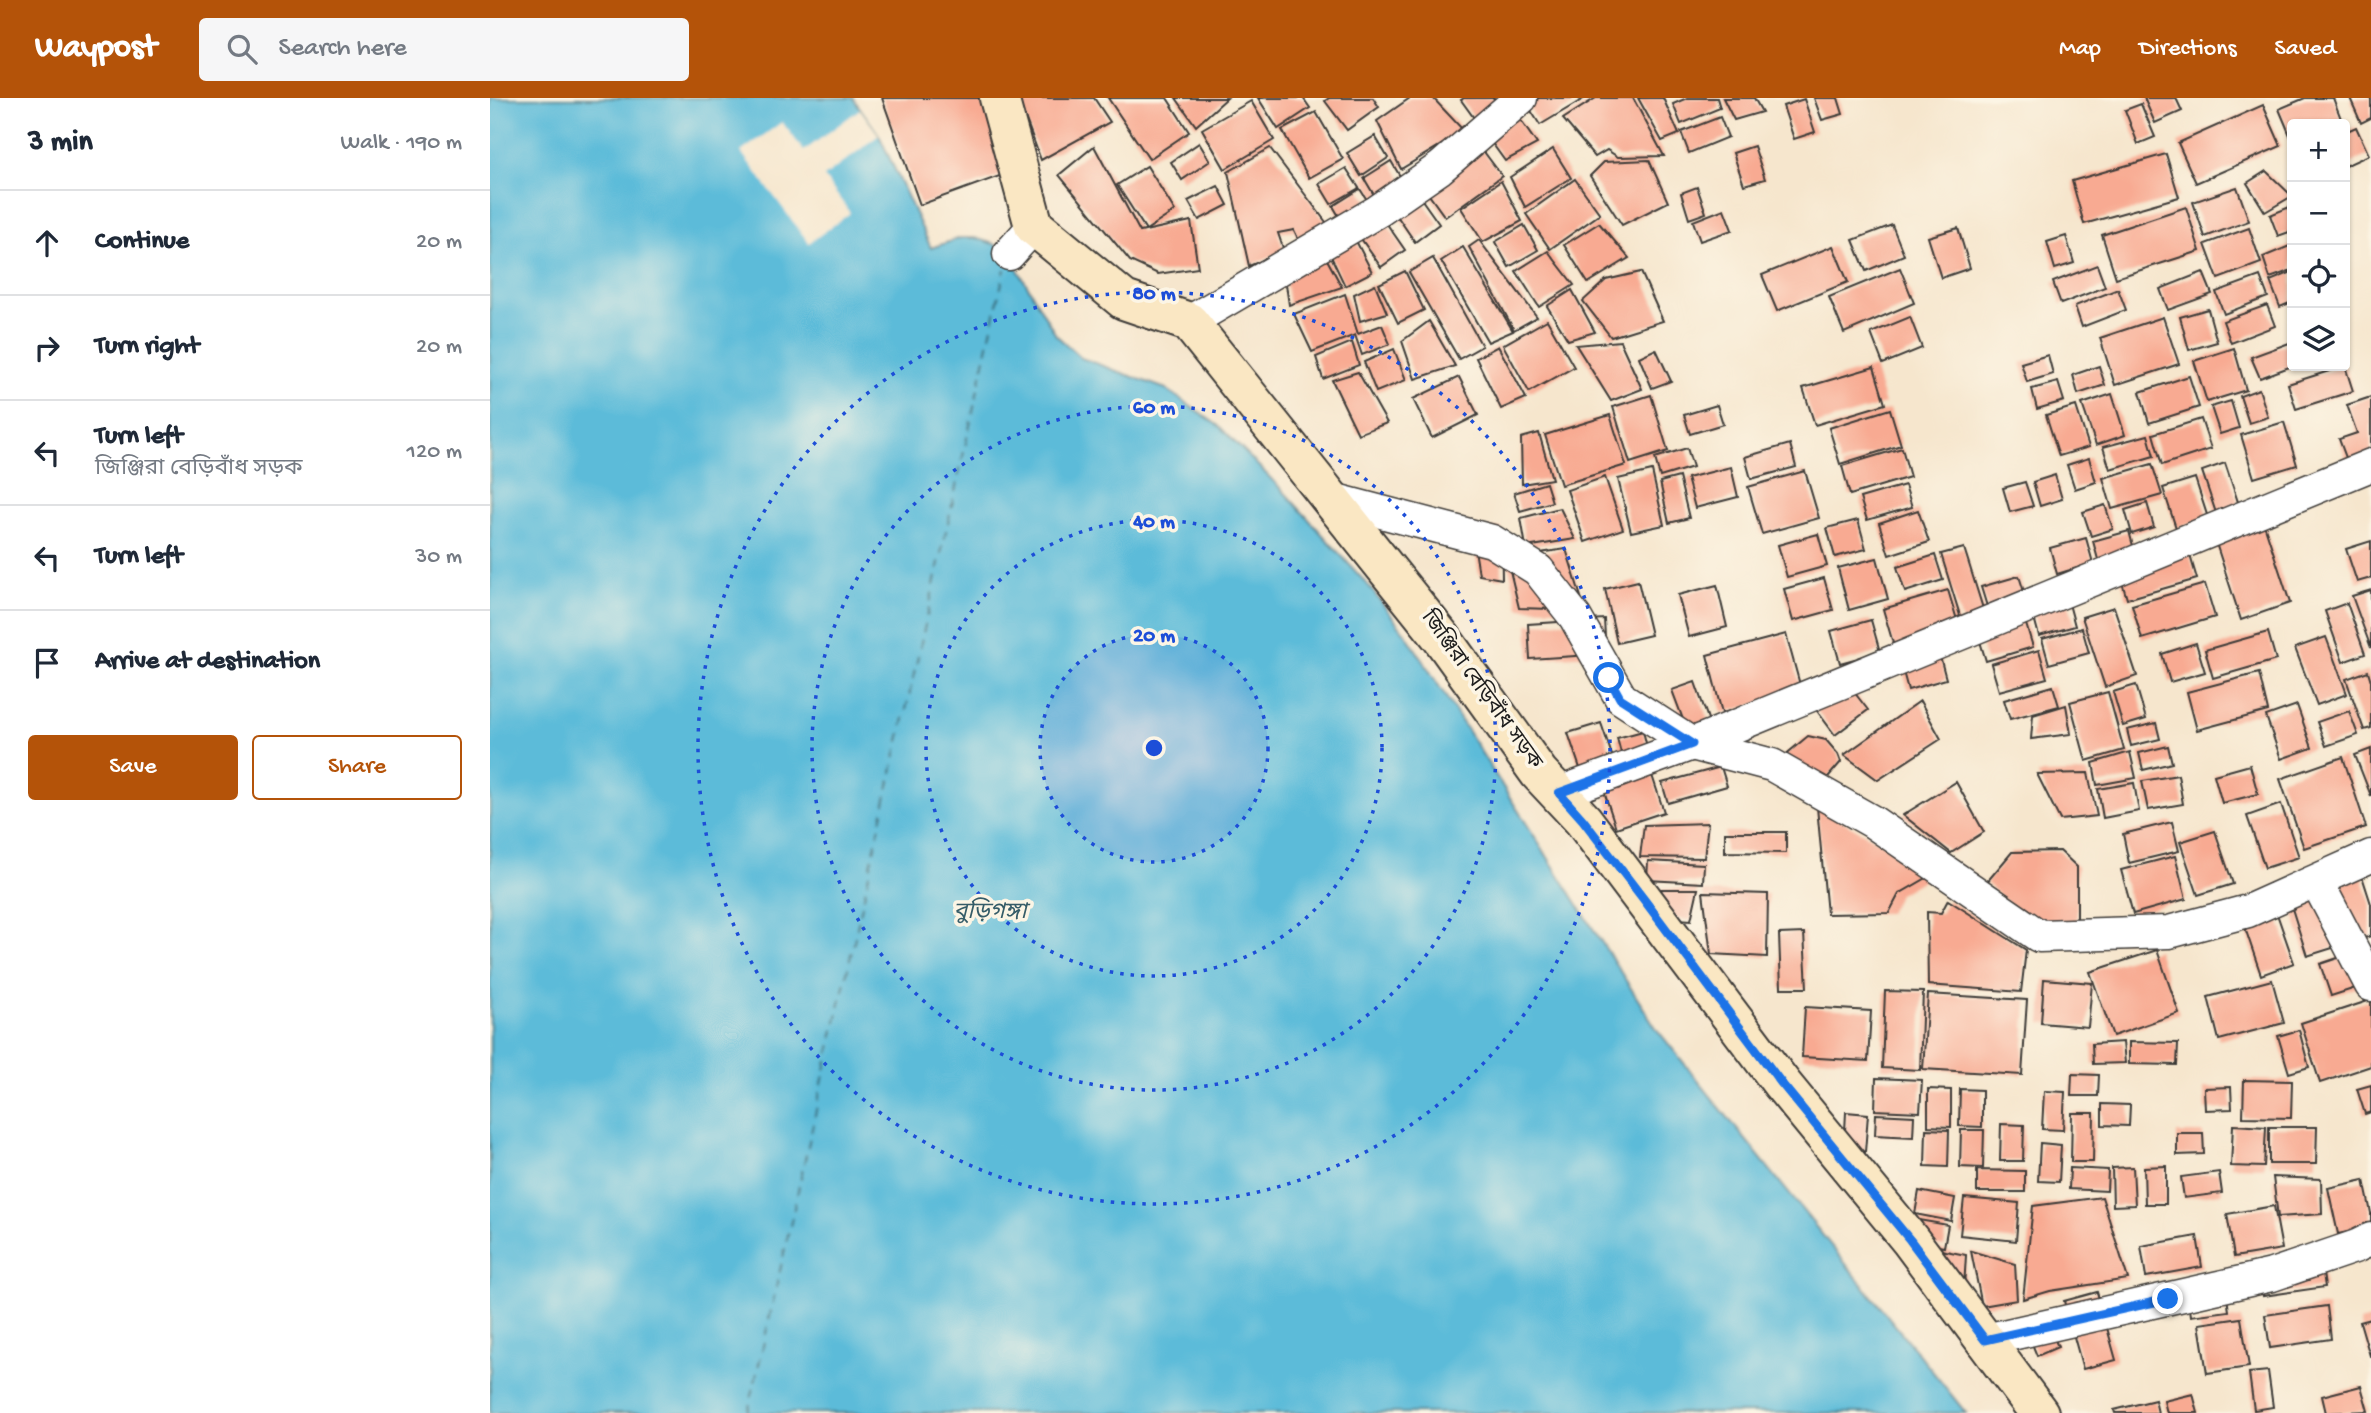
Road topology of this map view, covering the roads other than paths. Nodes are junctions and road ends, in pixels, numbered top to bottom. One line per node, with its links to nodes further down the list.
1 (999, 98): 3 (street)
2 (1521, 98): 5 (street)
3 (1034, 226): 4 (street); 5 (street)
4 (1009, 254)
5 (1189, 322): 7 (street, জিঞ্জিরা বেড়িবাঁধ সড়ক)
6 (2371, 465): 8 (street)
7 (1332, 499): 8 (street); 9 (street, জিঞ্জিরা বেড়িবাঁধ সড়ক)
8 (1692, 744): 9 (street); 11 (street)
9 (1559, 793): 14 (street, জিঞ্জিরা বেড়িবাঁধ সড়ক)
10 (2371, 856): 11 (street)
11 (2317, 882): 12 (street)
12 (2371, 985)
13 (2371, 1239): 14 (street)
14 (1985, 1340): 15 (street, জিঞ্জিরা বেড়িবাঁধ সড়ক)
15 (2039, 1413)

